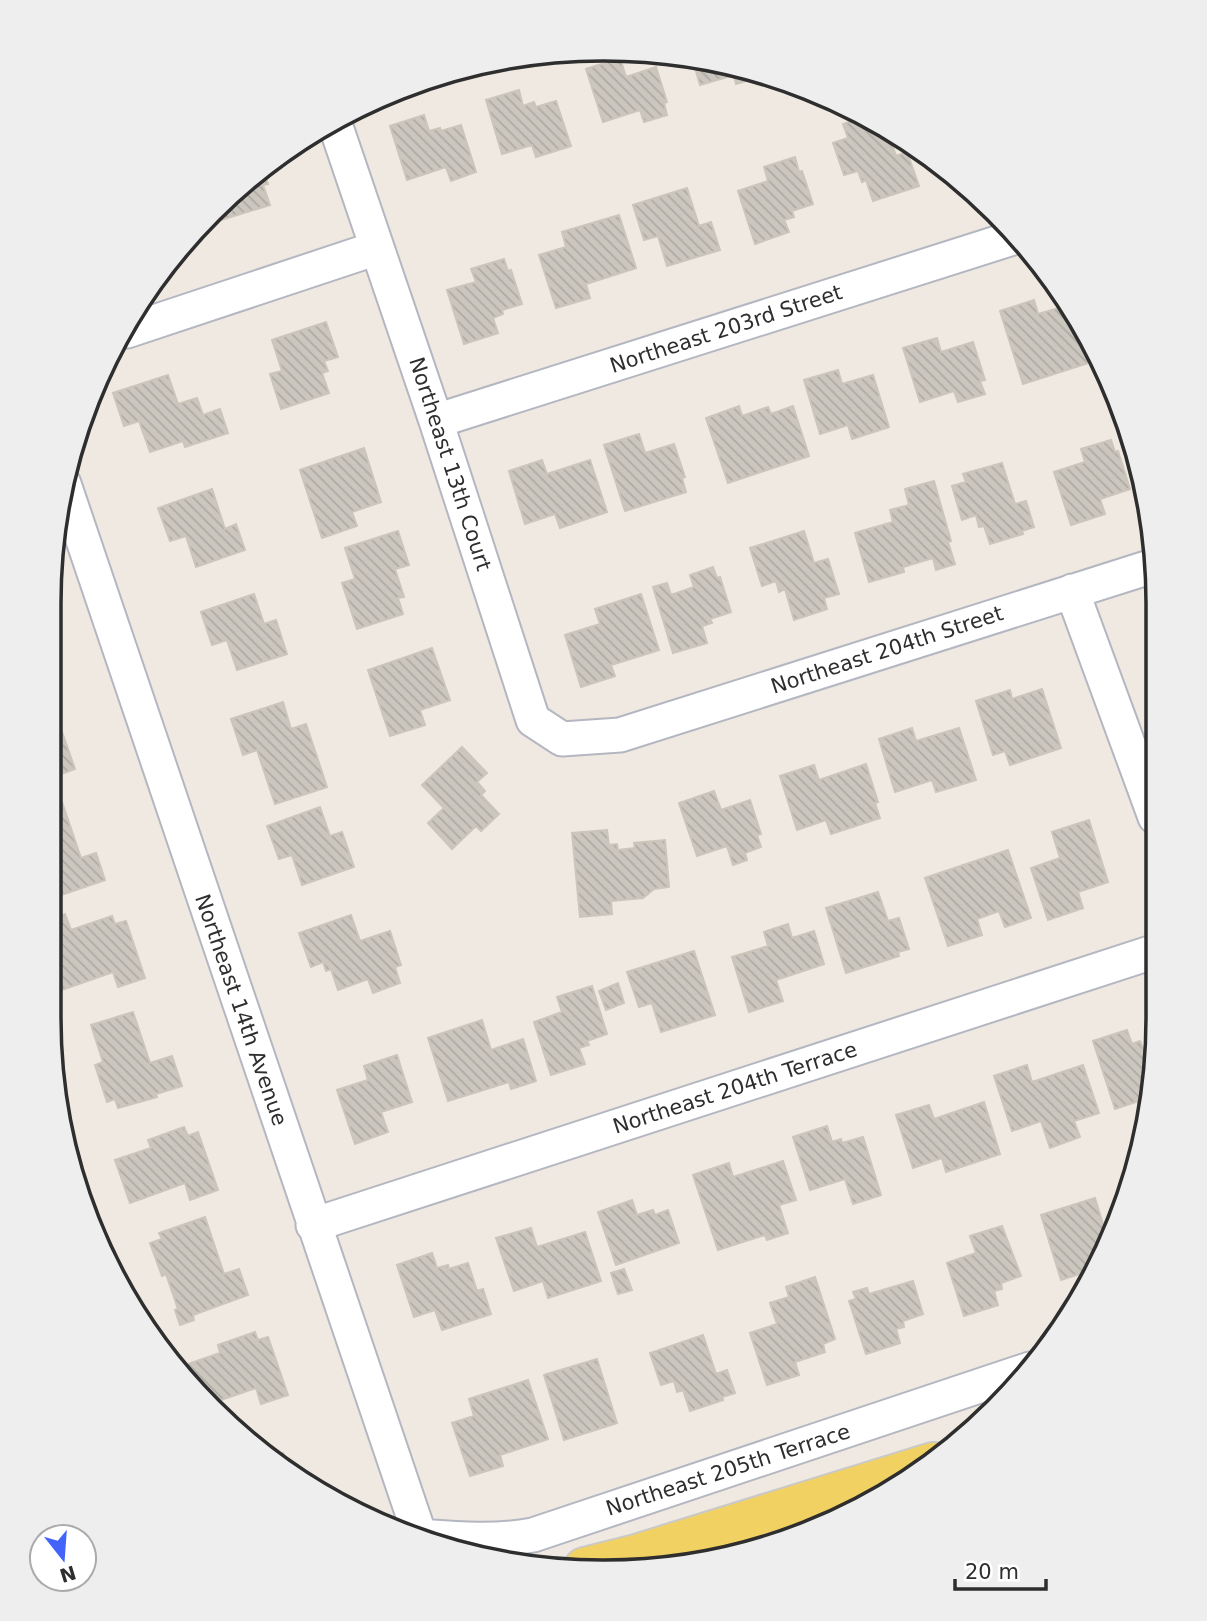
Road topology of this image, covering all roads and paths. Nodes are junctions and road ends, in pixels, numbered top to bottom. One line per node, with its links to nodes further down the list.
1 (337, 131): 3 (street, Northeast 13th Court)
2 (1006, 241): 5 (street, Northeast 203rd Street)
3 (377, 248): 4 (street); 5 (street, Northeast 13th Court)
4 (137, 328)
5 (436, 421): 9 (street, Northeast 13th Court)
6 (70, 511): 12 (street, Northeast 14th Avenue)
7 (1145, 568): 8 (street, Northeast 204th Street)
8 (1072, 591): 9 (street, Northeast 204th Street); 10 (street)
9 (620, 736)
10 (1146, 792)
11 (1146, 954): 12 (street, Northeast 204th Terrace)
12 (313, 1225): 15 (street, Northeast 14th Avenue)
13 (1011, 1376): 16 (street, Northeast 205th Terrace)
14 (897, 1473): 17 (main road)
15 (417, 1526)
16 (457, 1539)
17 (613, 1560)

